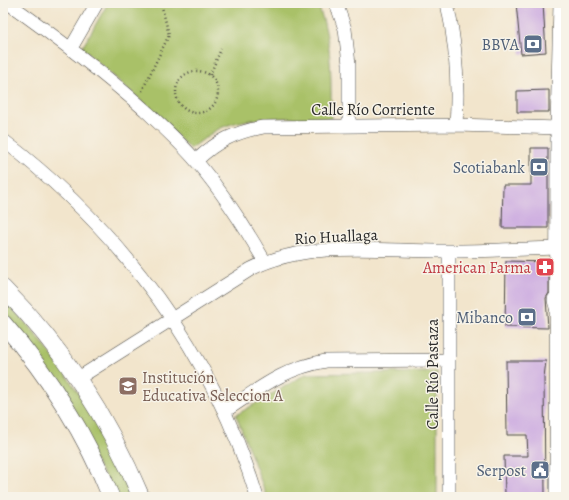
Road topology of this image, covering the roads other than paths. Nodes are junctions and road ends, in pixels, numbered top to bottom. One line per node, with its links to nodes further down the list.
1 (8, 3): 6 (street)
2 (97, 3): 6 (street)
3 (336, 3): 8 (street)
4 (447, 3): 9 (street)
5 (562, 3): 7 (street)
6 (71, 48): 11 (street)
7 (562, 120): 9 (street, Calle Río Corriente); 12 (street)
8 (349, 125): 9 (street, Calle Río Corriente); 11 (street, Calle Río Corriente)
9 (456, 125)
10 (3, 140): 17 (street)
11 (196, 161): 14 (street)
12 (558, 248): 13 (street, Rio Huallaga); 16 (street)
13 (448, 251): 14 (street, Rio Huallaga); 20 (street, Calle Río Pastaza)
14 (265, 262): 17 (street, Rio Huallaga)
15 (3, 288): 21 (street)
16 (558, 300): 19 (main road); 27 (street)
17 (173, 319): 21 (street, Rio Huallaga); 22 (street)
18 (3, 322): 23 (street)
19 (566, 327)
20 (449, 360): 22 (street); 26 (street, Calle Río Pastaza)
21 (77, 379): 24 (street)
22 (225, 411): 25 (street)
23 (111, 497)
24 (141, 497)
25 (257, 497)
26 (449, 497)
27 (558, 497)

